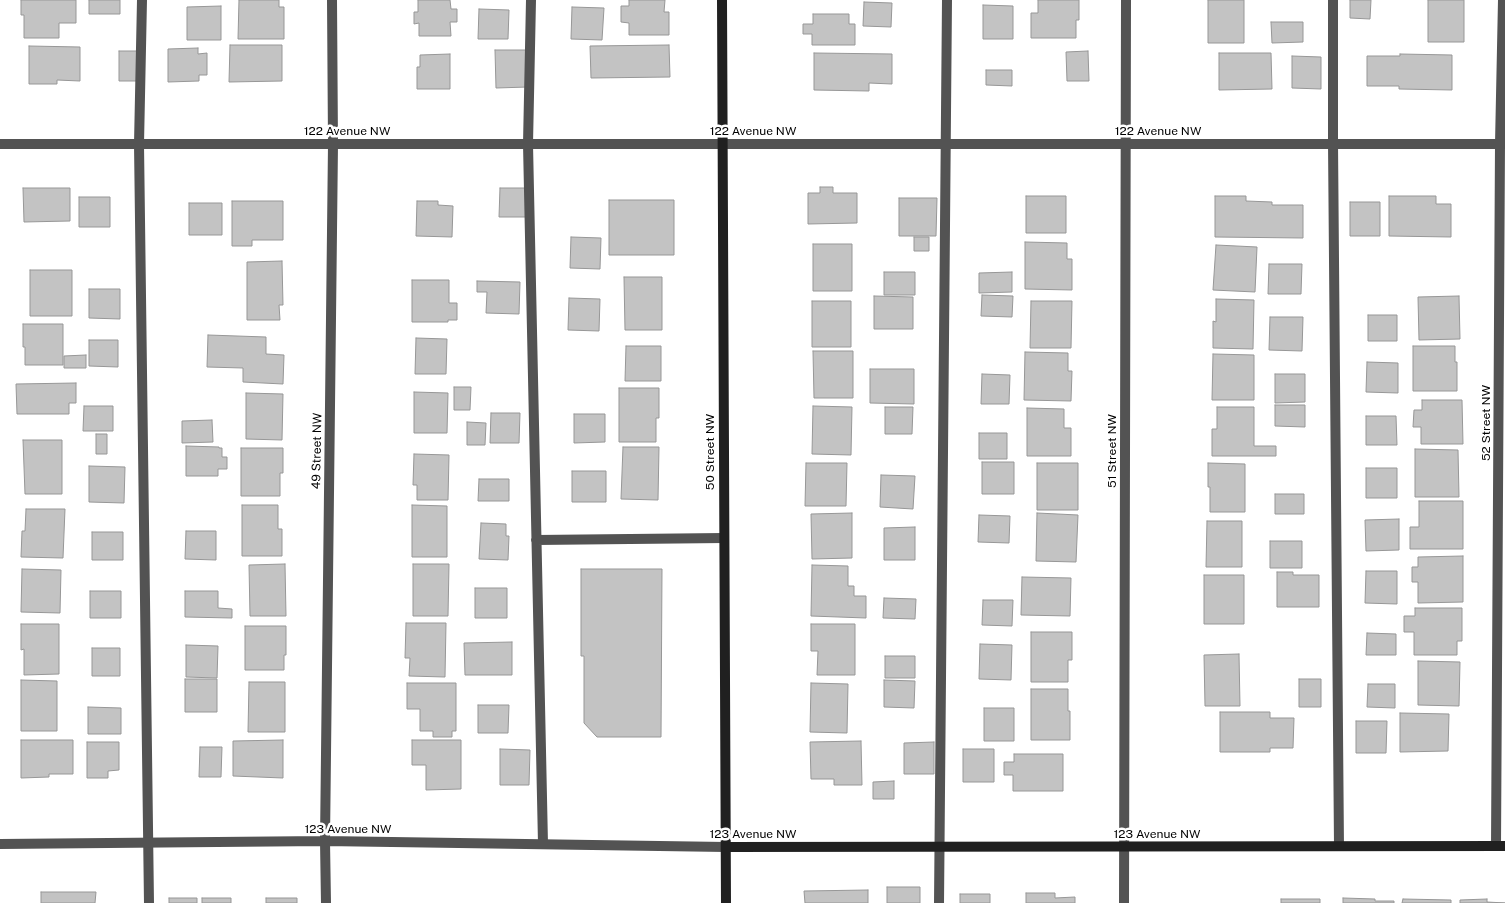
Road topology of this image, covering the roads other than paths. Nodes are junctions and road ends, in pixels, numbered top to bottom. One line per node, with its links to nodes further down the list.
1 (142, 0): 13 (street)
2 (332, 0): 14 (street, 49 Street NW)
3 (531, 0): 15 (street)
4 (722, 0): 9 (main road, 50 Street NW)
5 (946, 0): 16 (street)
6 (1126, 0): 10 (street, 51 Street NW)
7 (1333, 0): 11 (street)
8 (1503, 0): 17 (street, 52 Street NW)
9 (721, 143): 15 (street, 122 Avenue NW); 16 (street, 122 Avenue NW); 18 (main road, 50 Street NW)
10 (1126, 143): 11 (street, 122 Avenue NW); 16 (street, 122 Avenue NW); 26 (street, 51 Street NW)
11 (1333, 143): 17 (street, 122 Avenue NW); 27 (street)
12 (0, 144): 13 (street, 122 Avenue NW)
13 (139, 144): 14 (street, 122 Avenue NW); 22 (street)
14 (333, 144): 15 (street, 122 Avenue NW); 20 (street, 49 Street NW)
15 (528, 144): 19 (street)
16 (946, 144): 25 (street)
17 (1503, 144): 28 (street, 52 Street NW)
18 (724, 538): 19 (street); 24 (main road, 50 Street NW)
19 (536, 540): 23 (street)
20 (325, 841): 22 (street, 123 Avenue NW); 23 (street, 123 Avenue NW); 30 (street, 49 Street NW)
21 (0, 844): 22 (street, 123 Avenue NW)
22 (149, 844): 29 (street)
23 (543, 844): 24 (street, 123 Avenue NW)
24 (726, 846): 25 (main road, 123 Avenue NW); 31 (main road, 50 Street NW)
25 (939, 846): 26 (main road, 123 Avenue NW); 32 (street)
26 (1124, 846): 27 (main road, 123 Avenue NW); 33 (street, 51 Street NW)
27 (1339, 846): 28 (main road, 123 Avenue NW)
28 (1500, 846)
29 (149, 903)
30 (326, 903)
31 (726, 903)
32 (939, 903)
33 (1124, 903)

